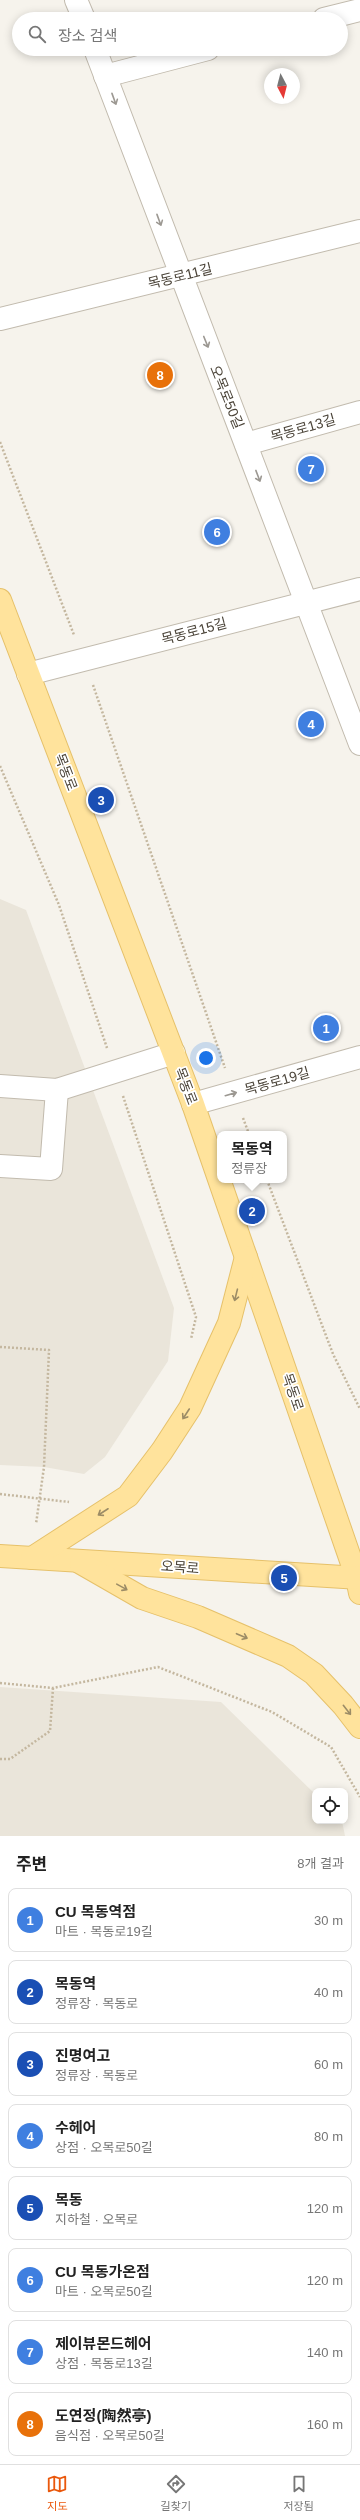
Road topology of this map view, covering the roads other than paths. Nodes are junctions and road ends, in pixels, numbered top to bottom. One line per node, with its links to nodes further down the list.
1 (76, 0): 3 (street)
2 (360, 10): 4 (street)
3 (81, 12)
4 (348, 13)
5 (98, 56): 7 (street, 오목로50길)
6 (181, 56): 7 (street)
7 (105, 76): 9 (street, 오목로50길, one-way to 9)
8 (360, 230): 9 (street, 목동로11길)
9 (180, 276): 10 (street, 목동로11길); 12 (street, 오목로50길, one-way to 12)
10 (0, 319)
11 (360, 412): 12 (street, 목동로13길)
12 (246, 444): 15 (street, 오목로50길, one-way to 15)
13 (360, 589): 15 (street, 목동로15길)
14 (0, 600): 16 (main road, 목동로)
15 (306, 602): 16 (street, 목동로15길); 17 (street, 오목로50길)
16 (28, 674): 18 (main road, 목동로)
17 (360, 744)
18 (174, 1053): 21 (street); 22 (main road, 목동로)
19 (360, 1057): 22 (street, 목동로19길, one-way to 19)
20 (0, 1086): 21 (street)
21 (57, 1090): 23 (street)
22 (193, 1104): 24 (main road, 목동로)
23 (0, 1166)
24 (217, 1173)
25 (220, 1183): 26 (main road, 목동로)
26 (246, 1257): 28 (main road, one-way to 28); 30 (main road, 목동로)
27 (0, 1556): 28 (main road, 오목로)
28 (32, 1558): 29 (main road, 오목로)
29 (76, 1561): 30 (main road, 오목로); 31 (main road, one-way to 31)
30 (359, 1583)
31 (360, 1727)

